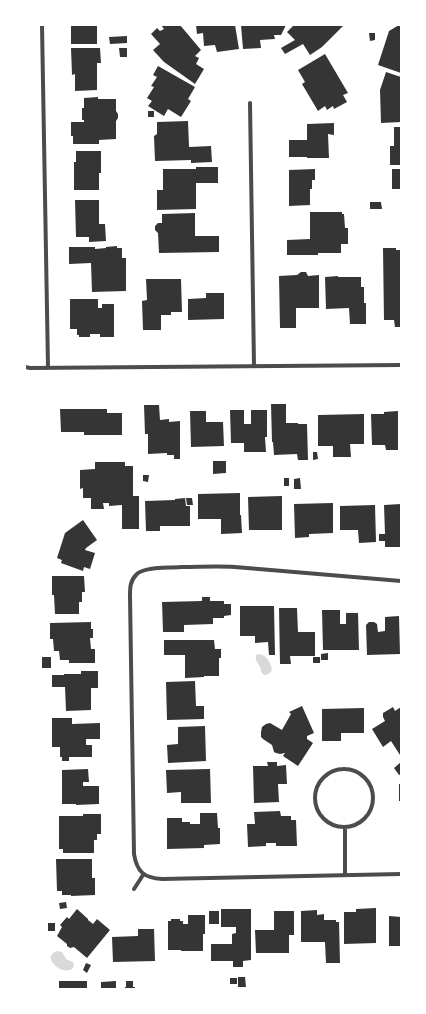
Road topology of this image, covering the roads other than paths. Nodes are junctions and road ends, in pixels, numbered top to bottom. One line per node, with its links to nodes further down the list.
1 (42, 25): 6 (street)
2 (250, 103): 4 (street)
3 (401, 365): 4 (street)
4 (254, 366): 6 (street)
5 (25, 367): 6 (street)
6 (48, 367)
7 (401, 581): 10 (street)
8 (345, 827): 8 (street); 11 (street)
9 (401, 874): 11 (street)
10 (143, 875): 11 (street); 12 (street)
11 (346, 875)
12 (134, 889)

